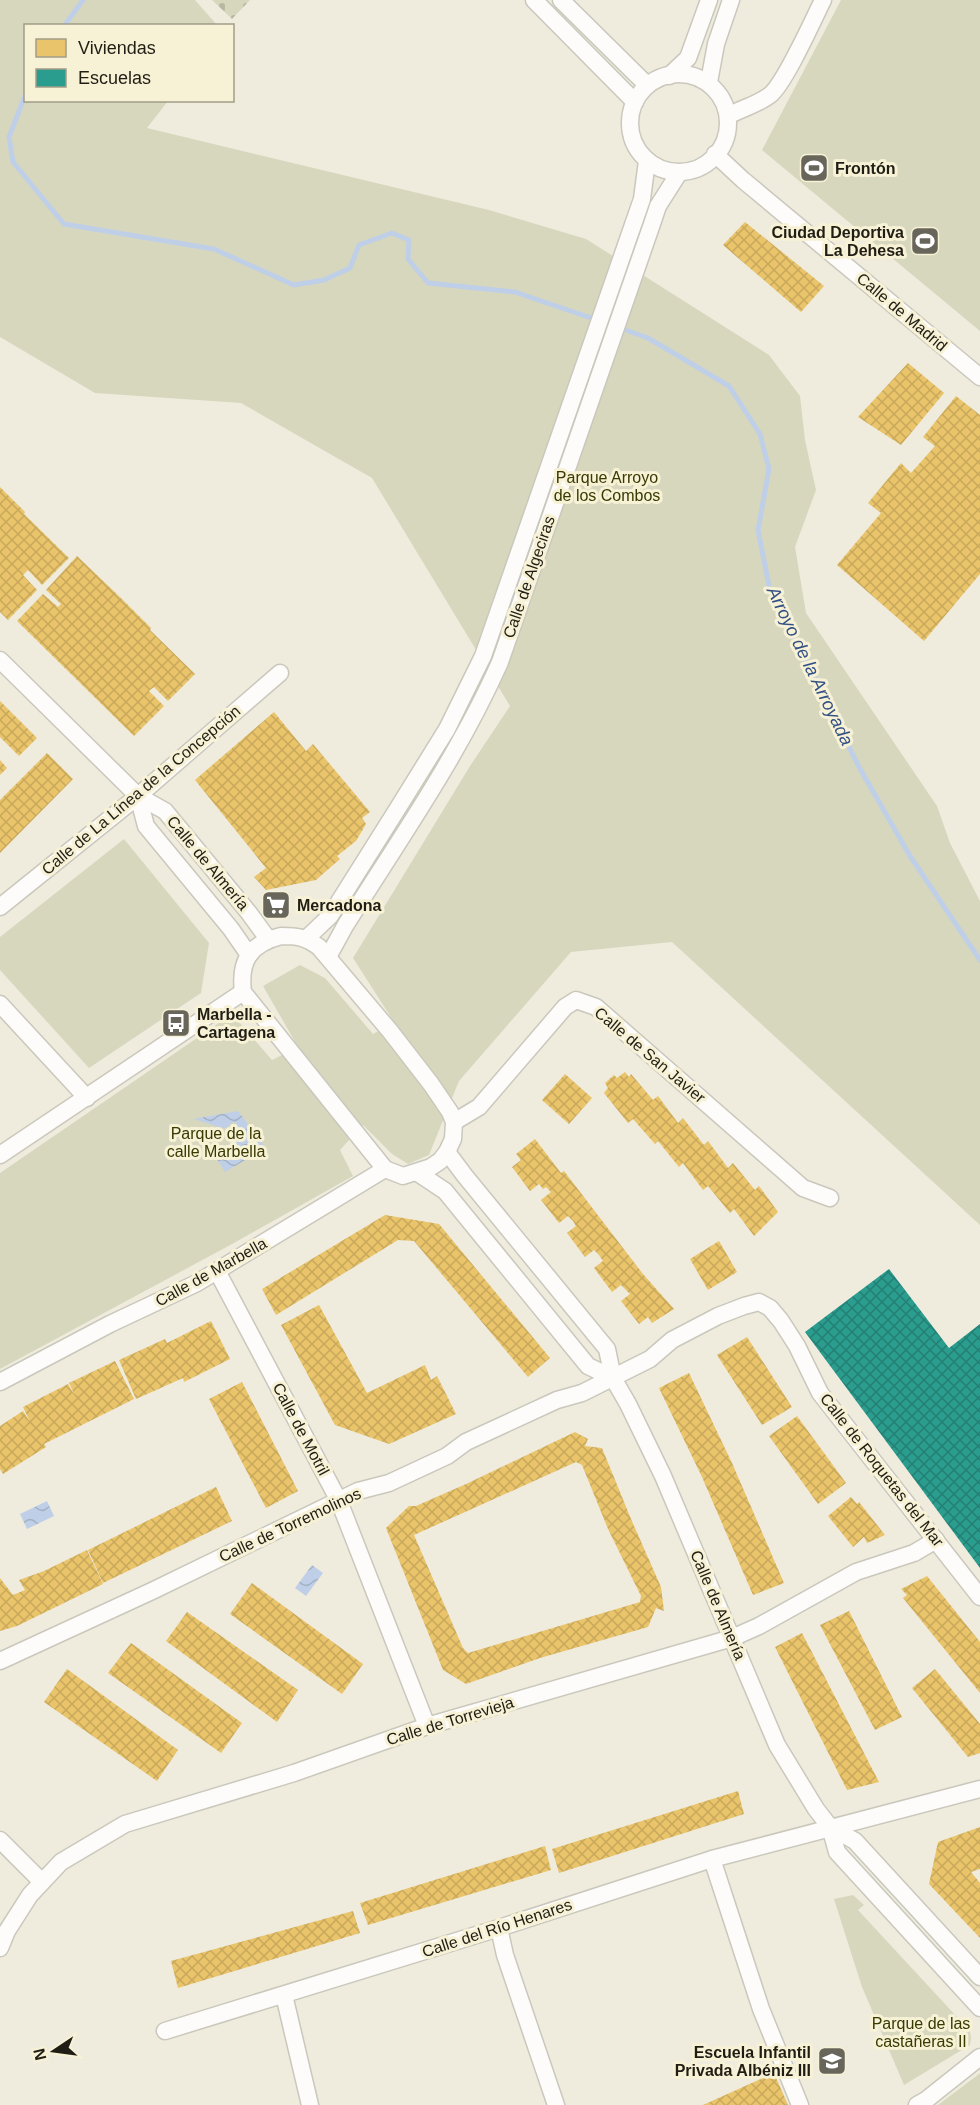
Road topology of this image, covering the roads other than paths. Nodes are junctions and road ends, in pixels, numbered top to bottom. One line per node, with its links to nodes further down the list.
1 (534, 0): 9 (street)
2 (561, 0): 8 (street)
3 (709, 0): 6 (street)
4 (731, 0): 7 (street)
5 (823, 0): 10 (street)
6 (669, 76): 7 (street); 8 (street)
7 (709, 82): 10 (street)
8 (647, 85): 9 (street)
9 (635, 102): 12 (street)
10 (728, 116): 11 (street)
11 (715, 154): 13 (street); 14 (street, Calle de Madrid)
12 (648, 162): 13 (street); 19 (street, Calle de Algeciras)
13 (679, 173): 22 (street, Calle de Algeciras)
14 (980, 377)
15 (0, 660): 17 (street, Calle de Almería)
16 (280, 672): 17 (street, Calle de La Línea de la Concepción)
17 (138, 796): 18 (street, Calle de La Línea de la Concepción); 20 (street, Calle de Almería); 21 (street, Calle de Almería)
18 (0, 907)
19 (307, 938): 20 (street); 22 (street)
20 (268, 939): 21 (street)
21 (249, 955): 23 (street)
22 (328, 957): 26 (street)
23 (243, 992): 25 (street); 29 (street)
24 (0, 1004): 25 (street)
25 (87, 1098): 28 (street)
26 (454, 1122): 27 (street); 31 (street, Calle de San Javier)
27 (447, 1152): 30 (street); 33 (street, Calle de Almería)
28 (0, 1155)
29 (385, 1169): 30 (street); 32 (street, Calle de Marbella)
30 (418, 1173): 33 (street)
31 (830, 1198)
32 (217, 1271): 34 (street, Calle de Marbella); 35 (street, Calle de Motril)
33 (613, 1378): 35 (street, Calle de Torremolinos); 36 (street, Calle de Roquetas del Mar); 38 (street, Calle de Almería)
34 (0, 1382)
35 (339, 1501): 39 (street, Calle de Torremolinos); 40 (street, Calle de Motril)
36 (936, 1540): 37 (street, Calle de Roquetas del Mar); 38 (street, Calle de Torrevieja)
37 (980, 1597)
38 (732, 1638): 40 (street, Calle de Torrevieja); 42 (street, Calle de Almería)
39 (0, 1661)
40 (427, 1726): 45 (street, Calle de Torrevieja)
41 (980, 1789): 42 (street, Calle del Río Henares)
42 (830, 1827): 44 (street, Calle del Río Henares); 48 (street); 50 (street)
43 (0, 1840): 45 (street)
44 (712, 1859): 46 (street, Calle del Río Henares); 55 (street)
45 (42, 1882): 47 (street, Calle de Torrevieja)
46 (499, 1928): 49 (street, Calle del Río Henares); 54 (street)
47 (0, 1948)
48 (980, 1977)
49 (284, 1995): 51 (street, Calle del Río Henares); 53 (street)
50 (980, 2008)
51 (165, 2031)
52 (980, 2057): 56 (street)
53 (310, 2105)
54 (556, 2105)
55 (800, 2105)
56 (916, 2105)

